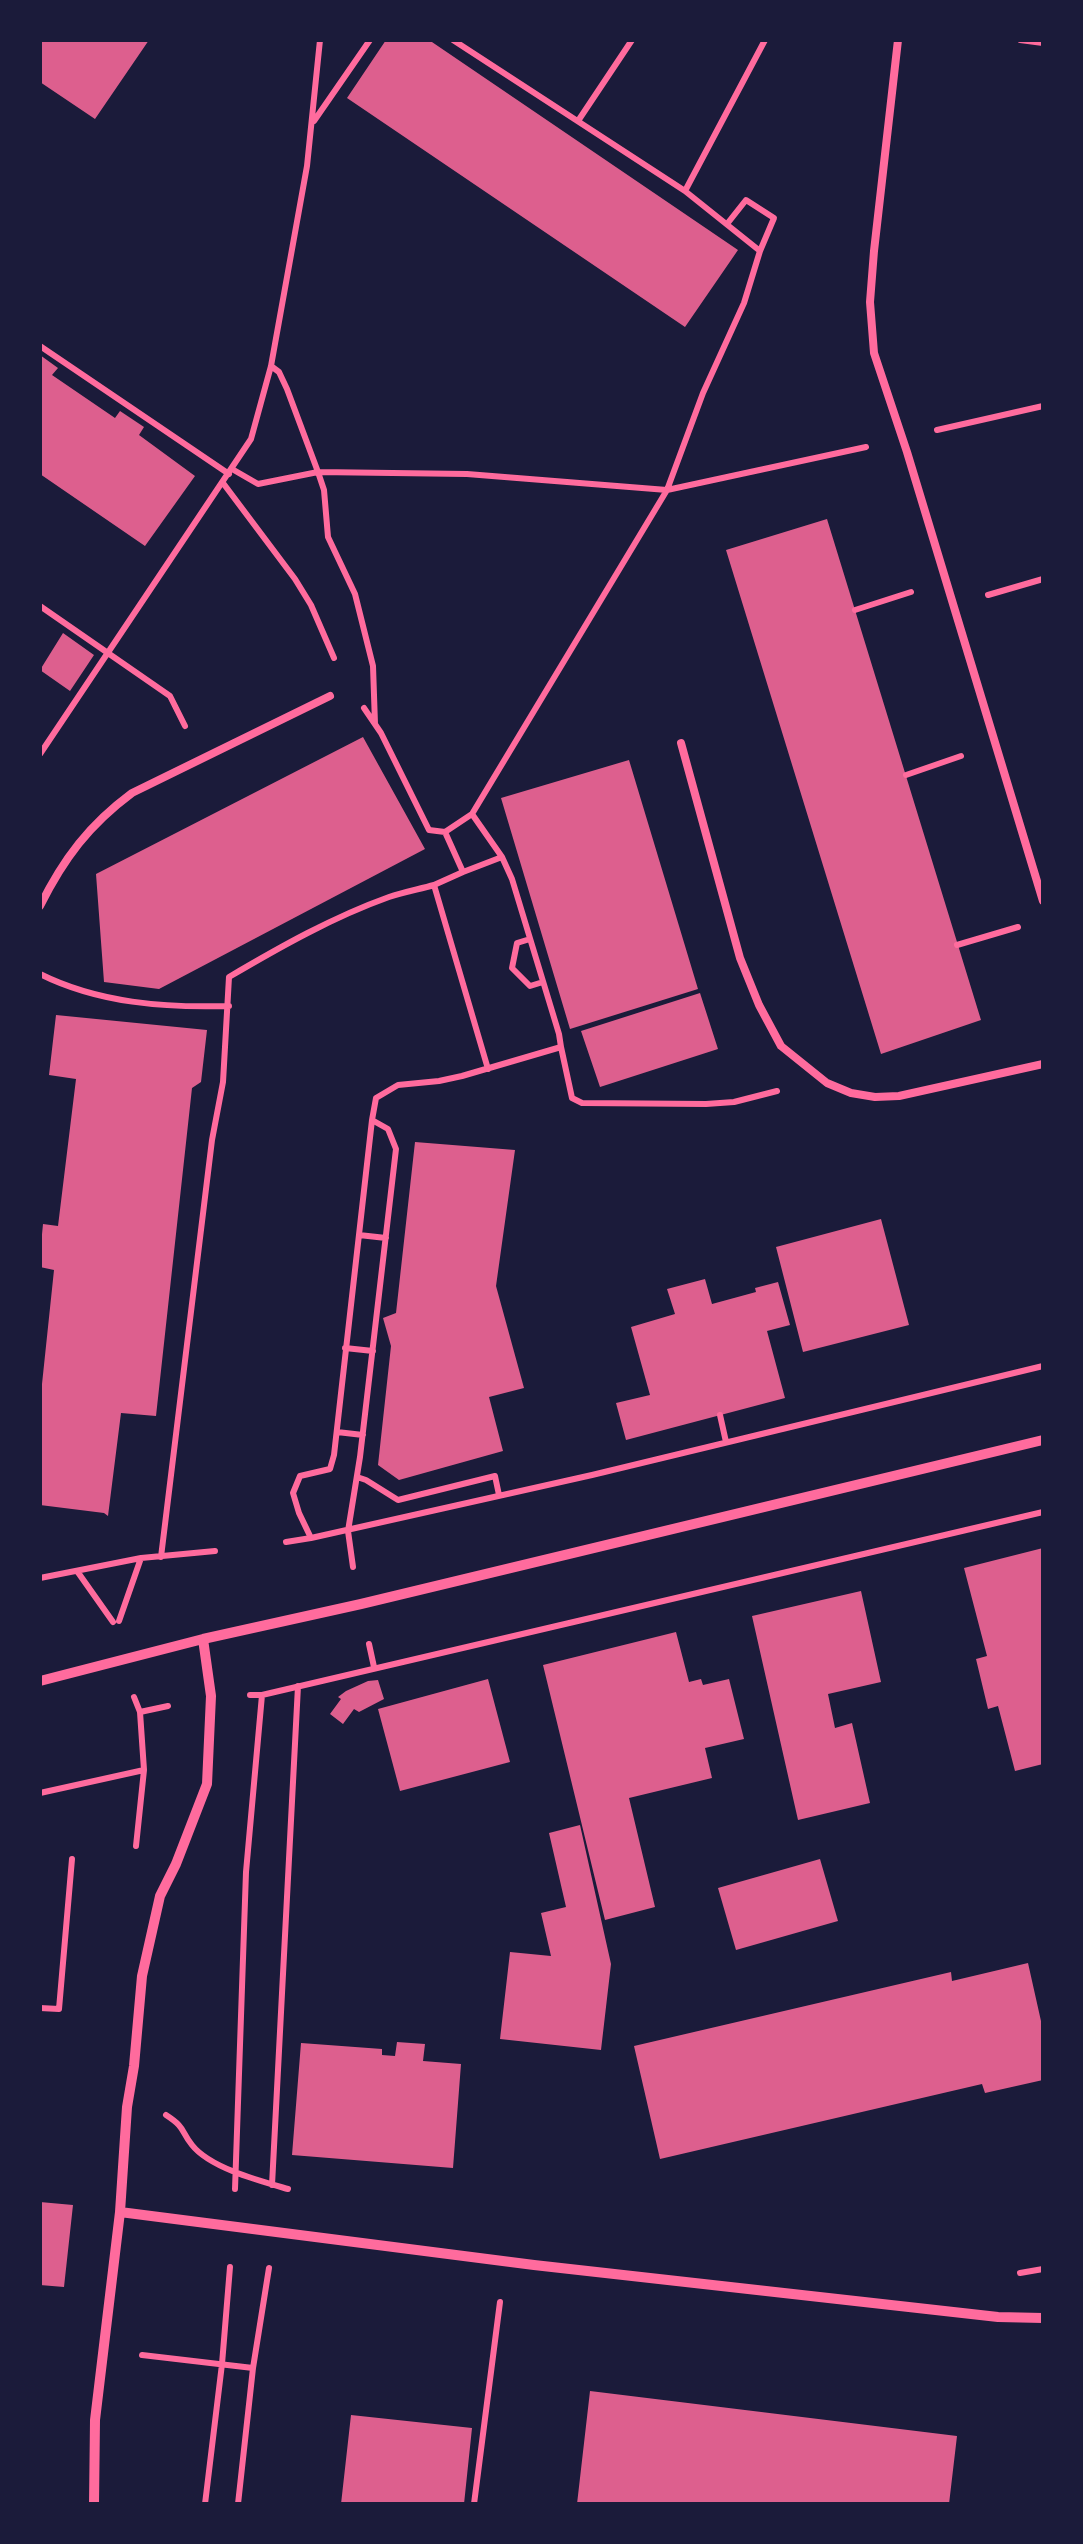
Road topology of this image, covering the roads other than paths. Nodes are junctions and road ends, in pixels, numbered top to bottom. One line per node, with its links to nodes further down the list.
1 (898, 40): 4 (lane)
2 (330, 696): 5 (lane)
3 (682, 744): 6 (lane)
4 (1043, 902)
5 (40, 906)
6 (1043, 1064)
7 (1043, 1440): 8 (street)
8 (202, 1639): 9 (street); 10 (street)
9 (40, 1682)
10 (120, 2212): 11 (street); 12 (street)
11 (1043, 2318)
12 (94, 2504)

